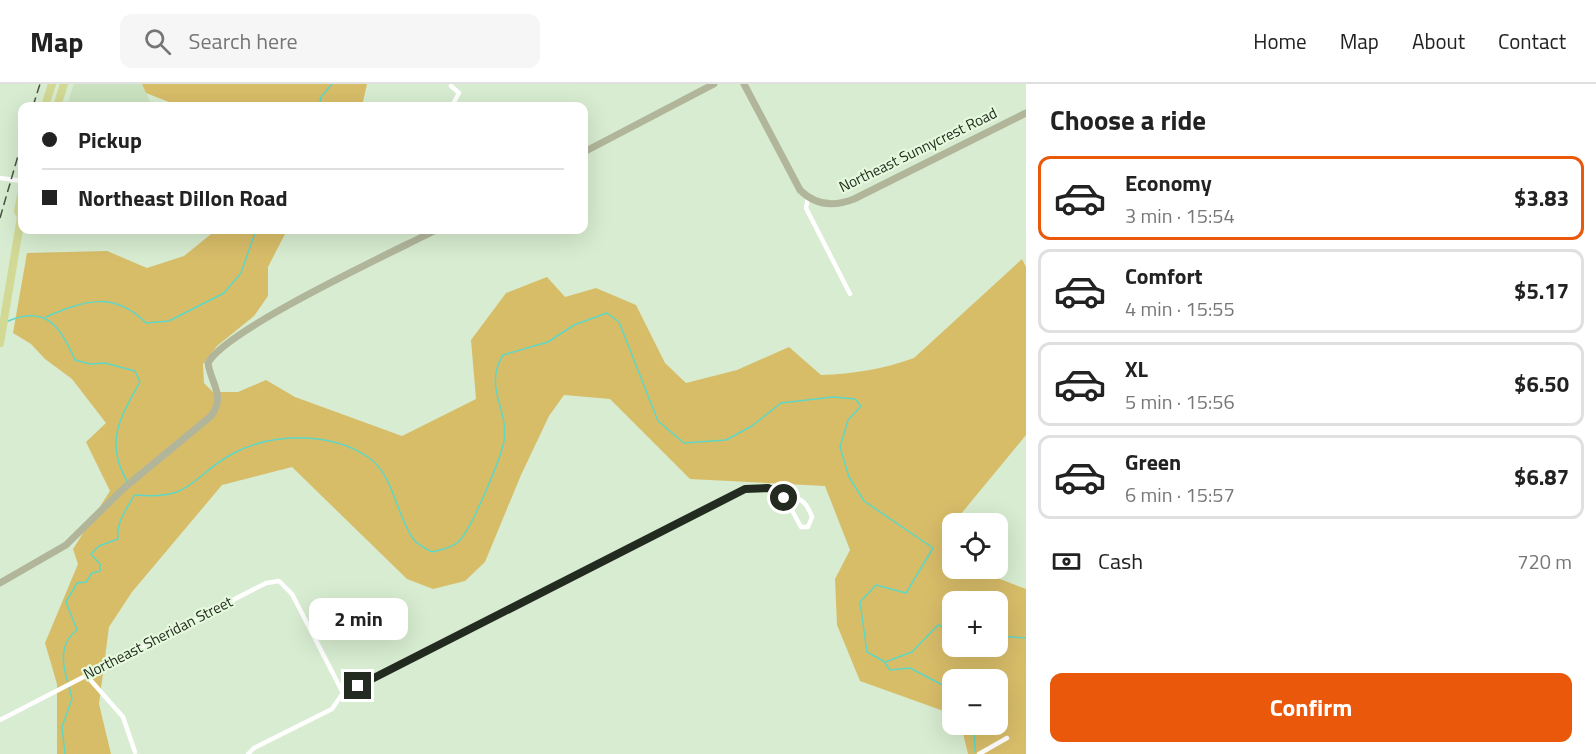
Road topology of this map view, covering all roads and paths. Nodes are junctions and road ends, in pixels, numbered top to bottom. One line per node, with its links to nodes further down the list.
1 (52, 84): 6 (main road)
2 (64, 84): 7 (main road)
3 (714, 84): 10 (street)
4 (744, 84): 13 (street)
5 (451, 86): 8 (street)
6 (46, 102)
7 (58, 102)
8 (456, 102)
9 (1026, 113): 13 (street, Northeast Sunnycrest Road)
10 (588, 150)
11 (0, 178): 12 (street)
12 (18, 180)
13 (808, 197): 16 (street)
14 (19, 234): 17 (main road)
15 (428, 234): 19 (street)
16 (850, 294)
17 (0, 343)
18 (783, 494): 18 (street); 21 (street)
19 (0, 583)
20 (86, 675): 21 (street, Northeast Sheridan Street); 22 (street, Northeast Sheridan Street); 24 (street)
21 (343, 693): 25 (street)
22 (0, 720)
23 (1008, 738): 26 (street)
24 (135, 752)
25 (248, 754)
26 (979, 754)

